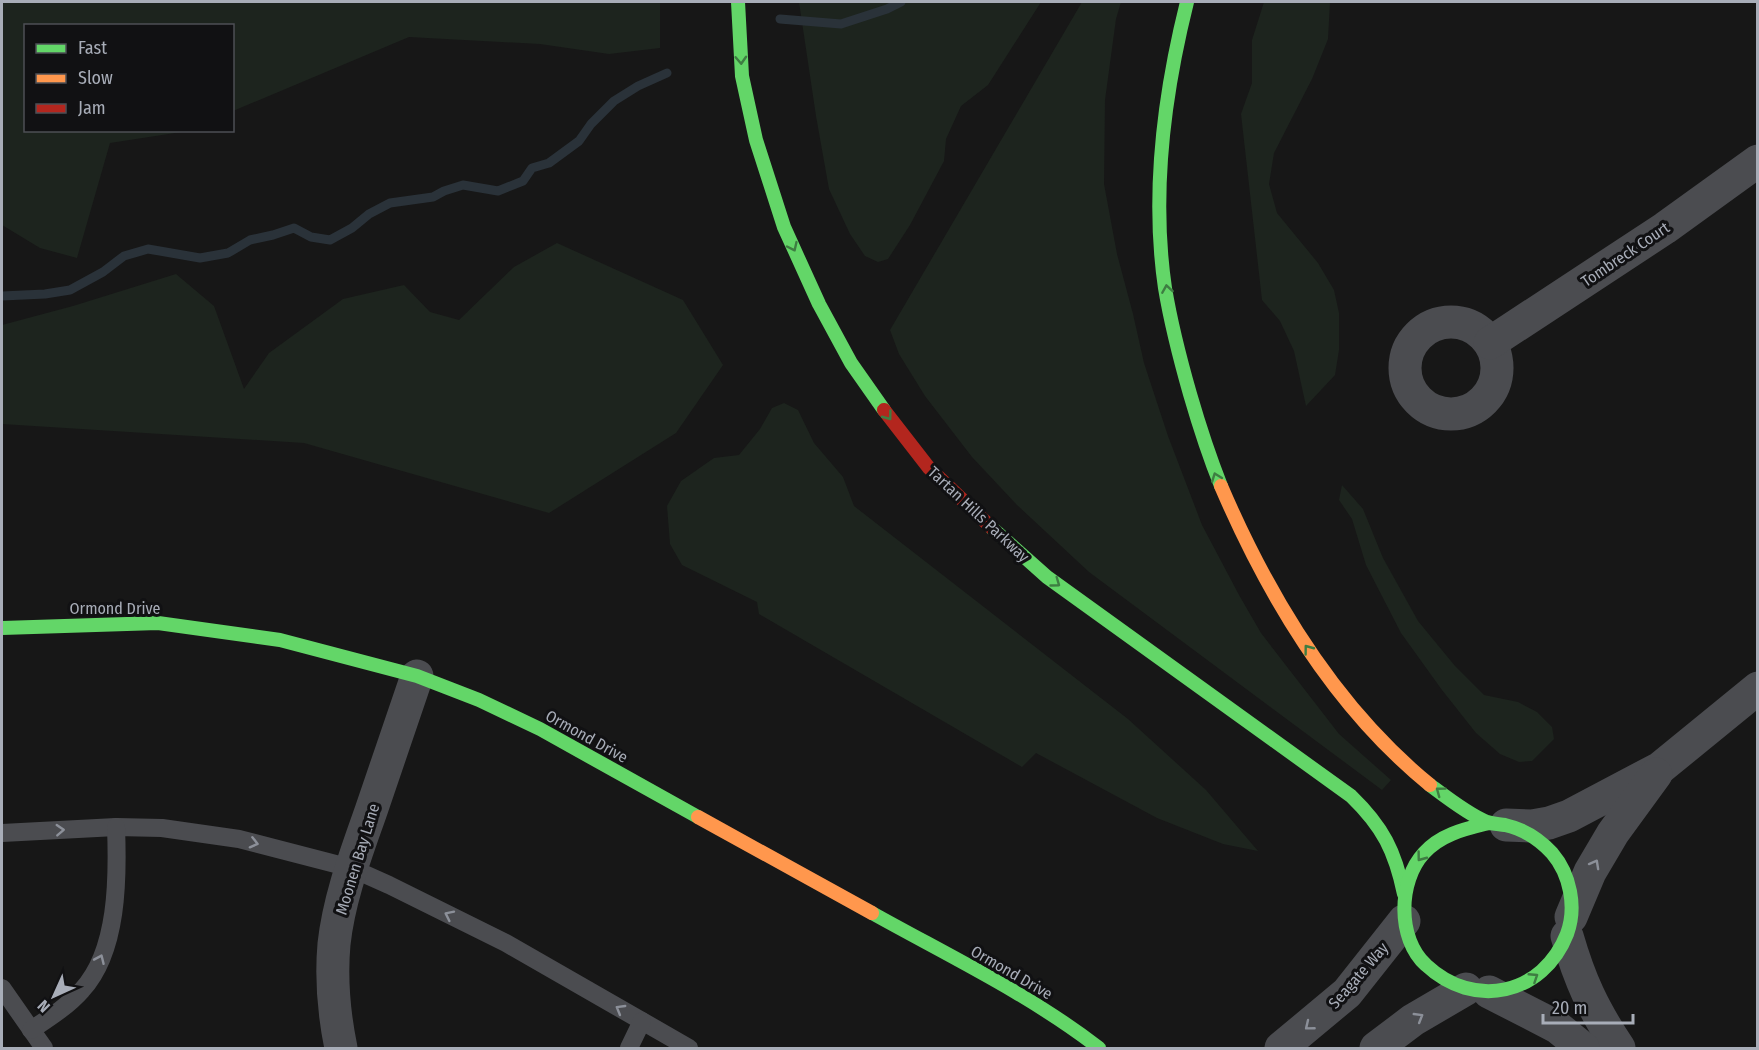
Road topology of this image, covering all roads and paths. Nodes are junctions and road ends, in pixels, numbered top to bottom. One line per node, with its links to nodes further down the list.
1 (738, 2): 13 (street, Tartan Hills Parkway, one-way to 13)
2 (1187, 2): 9 (street, one-way to 2)
3 (1758, 161): 4 (street, Tombreck Court)
4 (1490, 343)
5 (2, 628): 6 (street, Ormond Drive)
6 (417, 676): 12 (street, Moonen Bay Lane); 23 (street, Ormond Drive)
7 (1758, 688): 8 (street)
8 (1660, 768): 9 (street); 14 (street, one-way to 8)
9 (1497, 824): 13 (street, one-way to 13); 14 (street)
10 (116, 827): 11 (lane, one-way to 10); 12 (lane, one-way to 12); 18 (lane, one-way to 10)
11 (2, 833)
12 (351, 868): 17 (lane, one-way to 12); 20 (street, Moonen Bay Lane)
13 (1404, 908): 16 (street, Tartan Hills Parkway); 24 (street, Seagate Way, one-way to 24)
14 (1569, 926): 16 (street, one-way to 14); 27 (street)
15 (2, 988): 18 (lane)
16 (1477, 991): 25 (street, one-way to 16); 26 (street, Tartan Hills Parkway)
17 (642, 1021): 21 (lane); 22 (lane)
18 (32, 1030): 19 (lane)
19 (44, 1048)
20 (341, 1048)
21 (629, 1048)
22 (689, 1048)
23 (1099, 1048)
24 (1281, 1048)
25 (1376, 1048)
26 (1583, 1048)
27 (1619, 1048)

